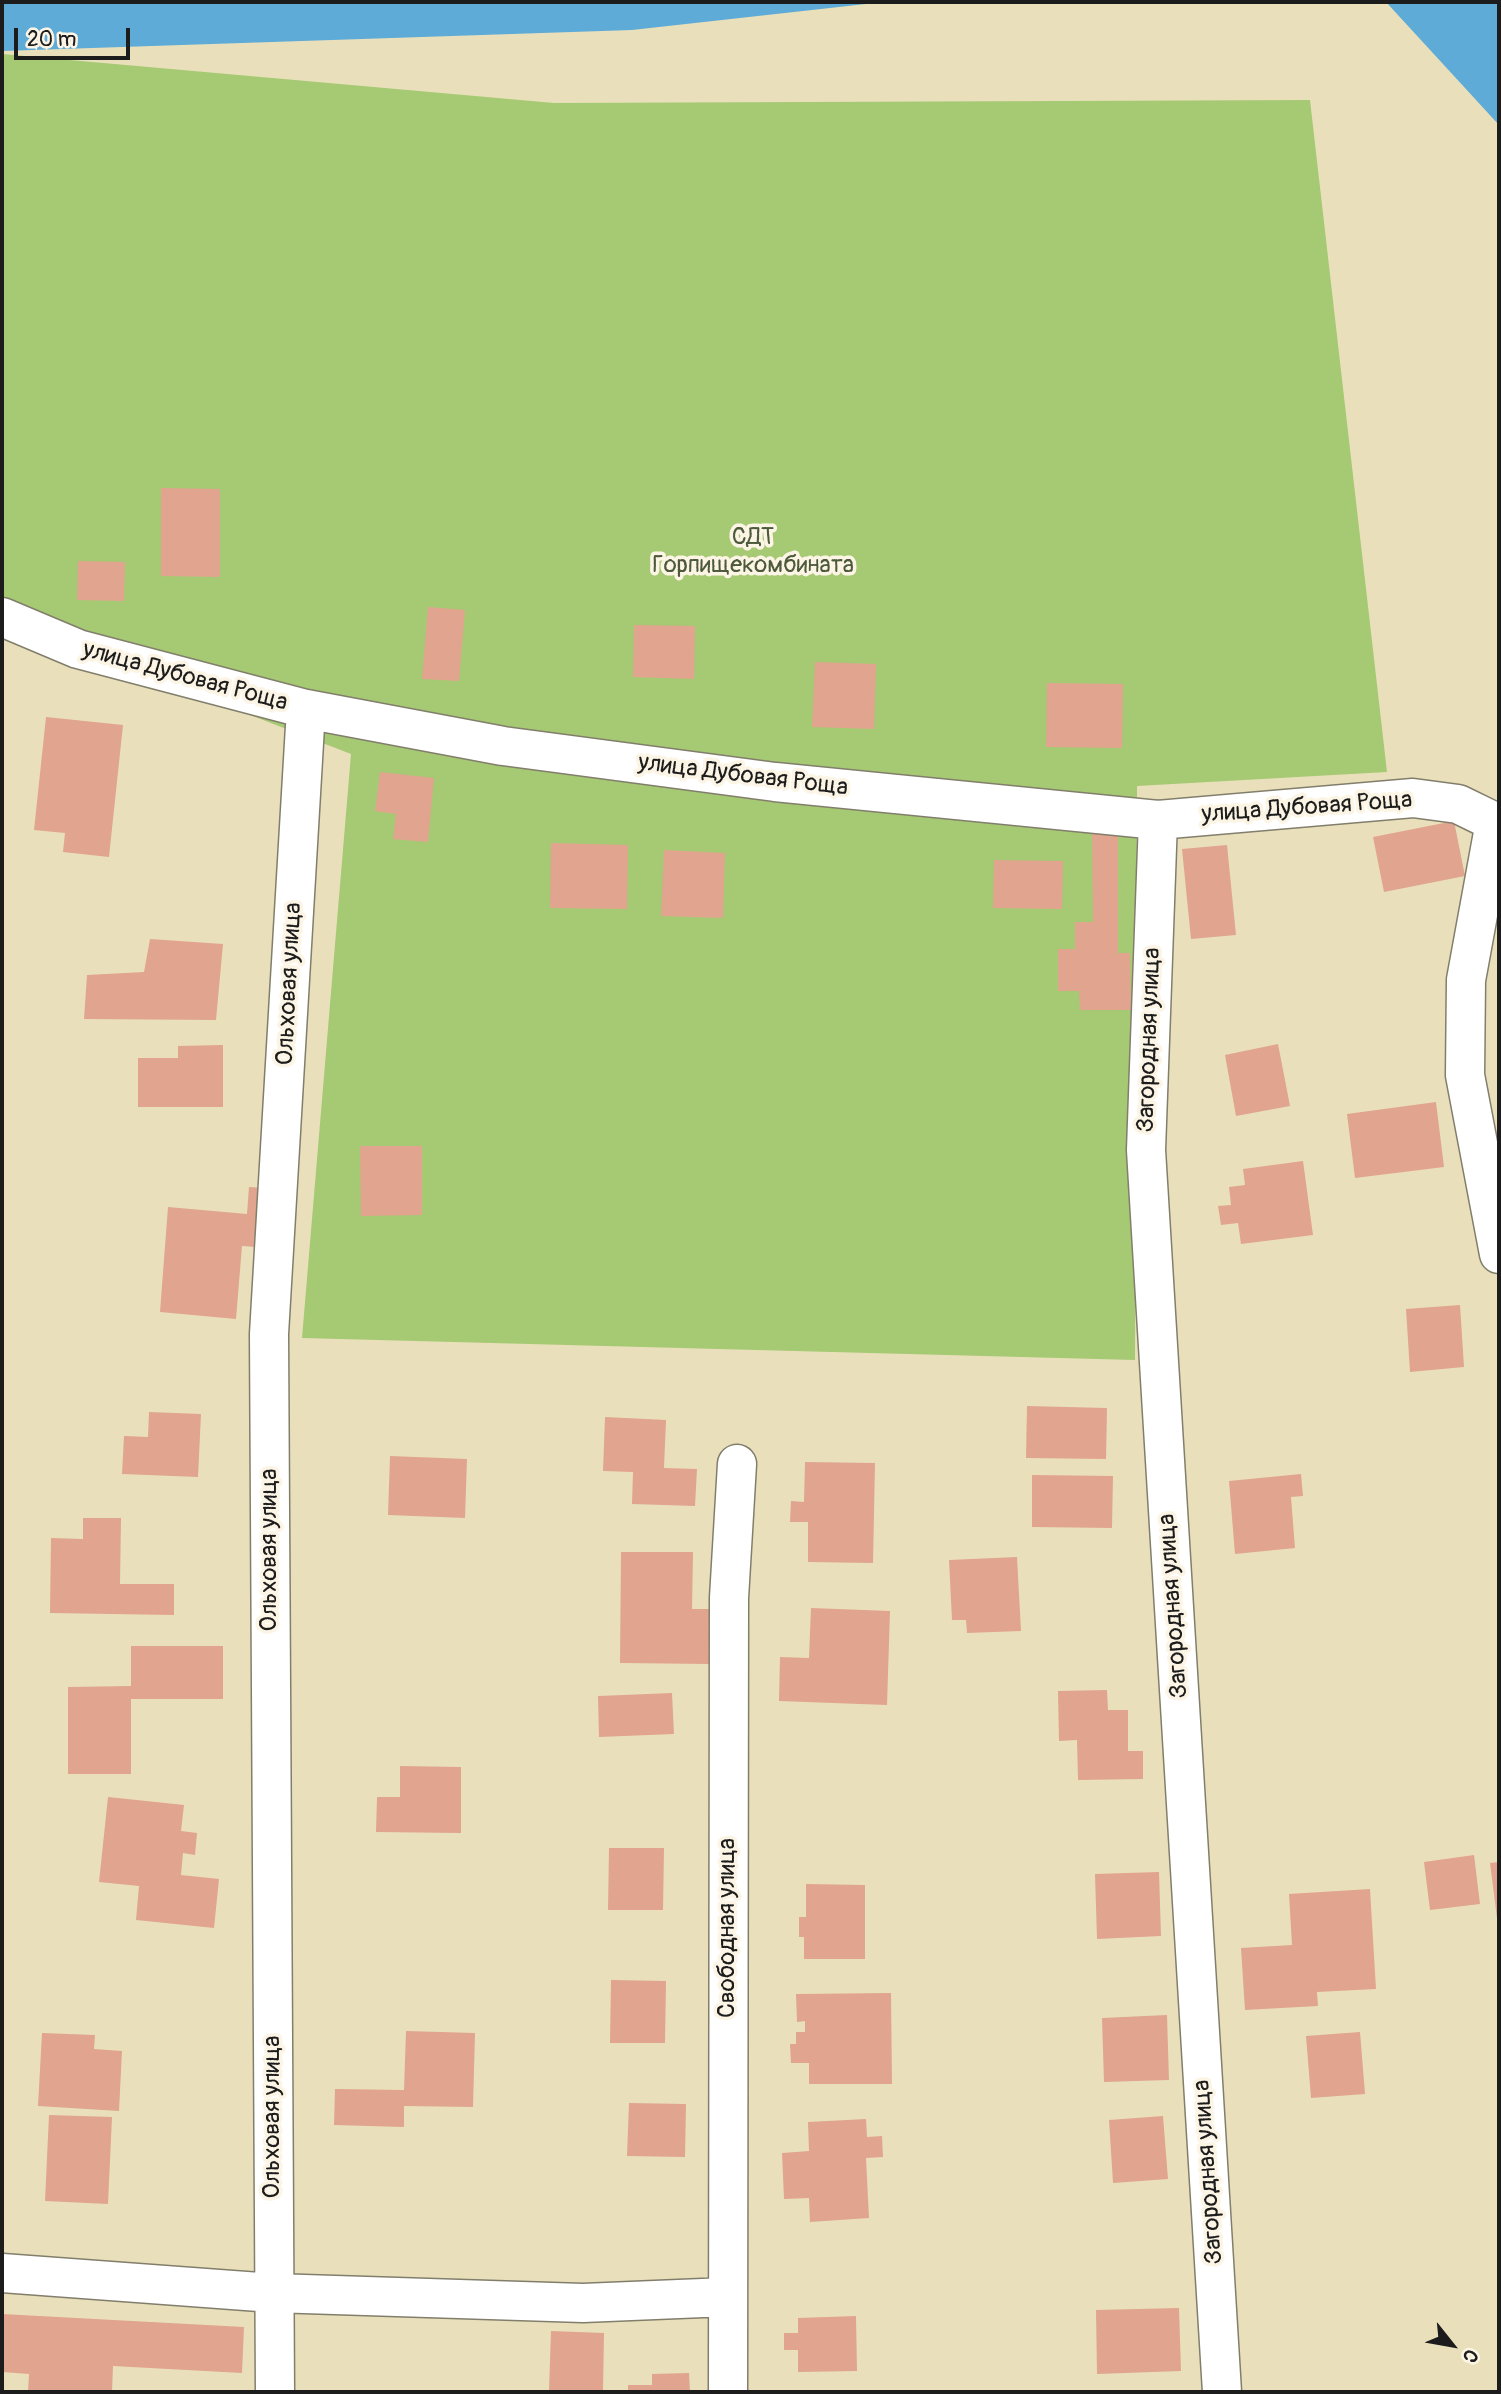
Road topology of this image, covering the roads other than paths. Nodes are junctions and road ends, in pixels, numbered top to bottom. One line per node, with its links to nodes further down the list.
1 (2, 617): 2 (street, улица Дубовая Роща)
2 (306, 709): 3 (street, улица Дубовая Роща); 8 (street, Ольховая улица)
3 (1158, 820): 4 (street, улица Дубовая Роща); 12 (street, Загородная улица)
4 (1497, 823): 5 (street)
5 (1499, 1254)
6 (737, 1464): 9 (street, Свободная улица)
7 (2, 2273): 8 (street)
8 (274, 2293): 9 (street); 10 (street, Ольховая улица)
9 (727, 2297): 11 (street, Свободная улица)
10 (275, 2392)
11 (728, 2392)
12 (1222, 2392)

